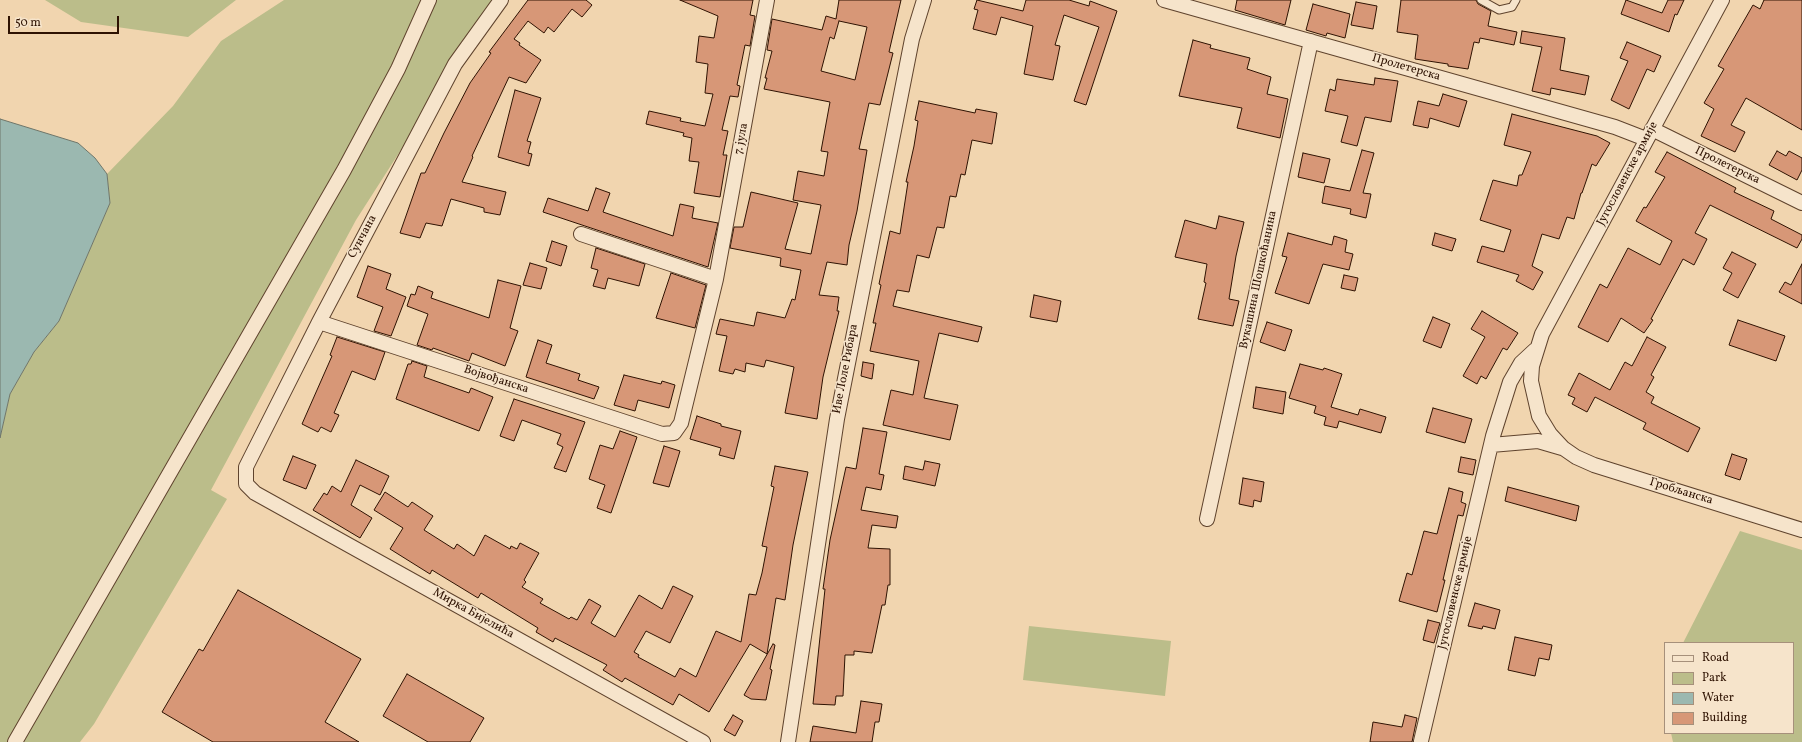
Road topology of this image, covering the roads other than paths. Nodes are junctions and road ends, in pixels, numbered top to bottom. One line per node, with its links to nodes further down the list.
1 (429, 0): 23 (street)
2 (501, 0): 14 (street, Сунчана)
3 (767, 0): 13 (street, 7. јула)
4 (924, 0): 25 (street, Иве Лоле Рибара)
5 (1164, 0): 9 (street, Пролетерска)
6 (1481, 0): 7 (lane)
7 (1516, 0)
8 (1722, 0): 10 (street, Југословенске армије)
9 (1311, 42): 10 (street, Пролетерска); 20 (street, Вукашина Шошкоћанина)
10 (1649, 134): 11 (street, Пролетерска); 15 (street, Југословенске армије)
11 (1802, 202)
12 (581, 234): 13 (street)
13 (716, 279): 16 (street, 7. јула)
14 (319, 322): 16 (street, Војвођанска); 19 (street, Сунчана)
15 (1535, 350): 17 (street, Југословенске армије); 18 (street, Југословенске армије)
16 (674, 433)
17 (1491, 445): 18 (street); 22 (street, Југословенске армије)
18 (1562, 448): 21 (street, Гробљанска)
19 (246, 484): 24 (street, Мирка Бијелића)
20 (1207, 519)
21 (1802, 530)
22 (1421, 741)
23 (15, 742)
24 (703, 742)
25 (788, 742)

